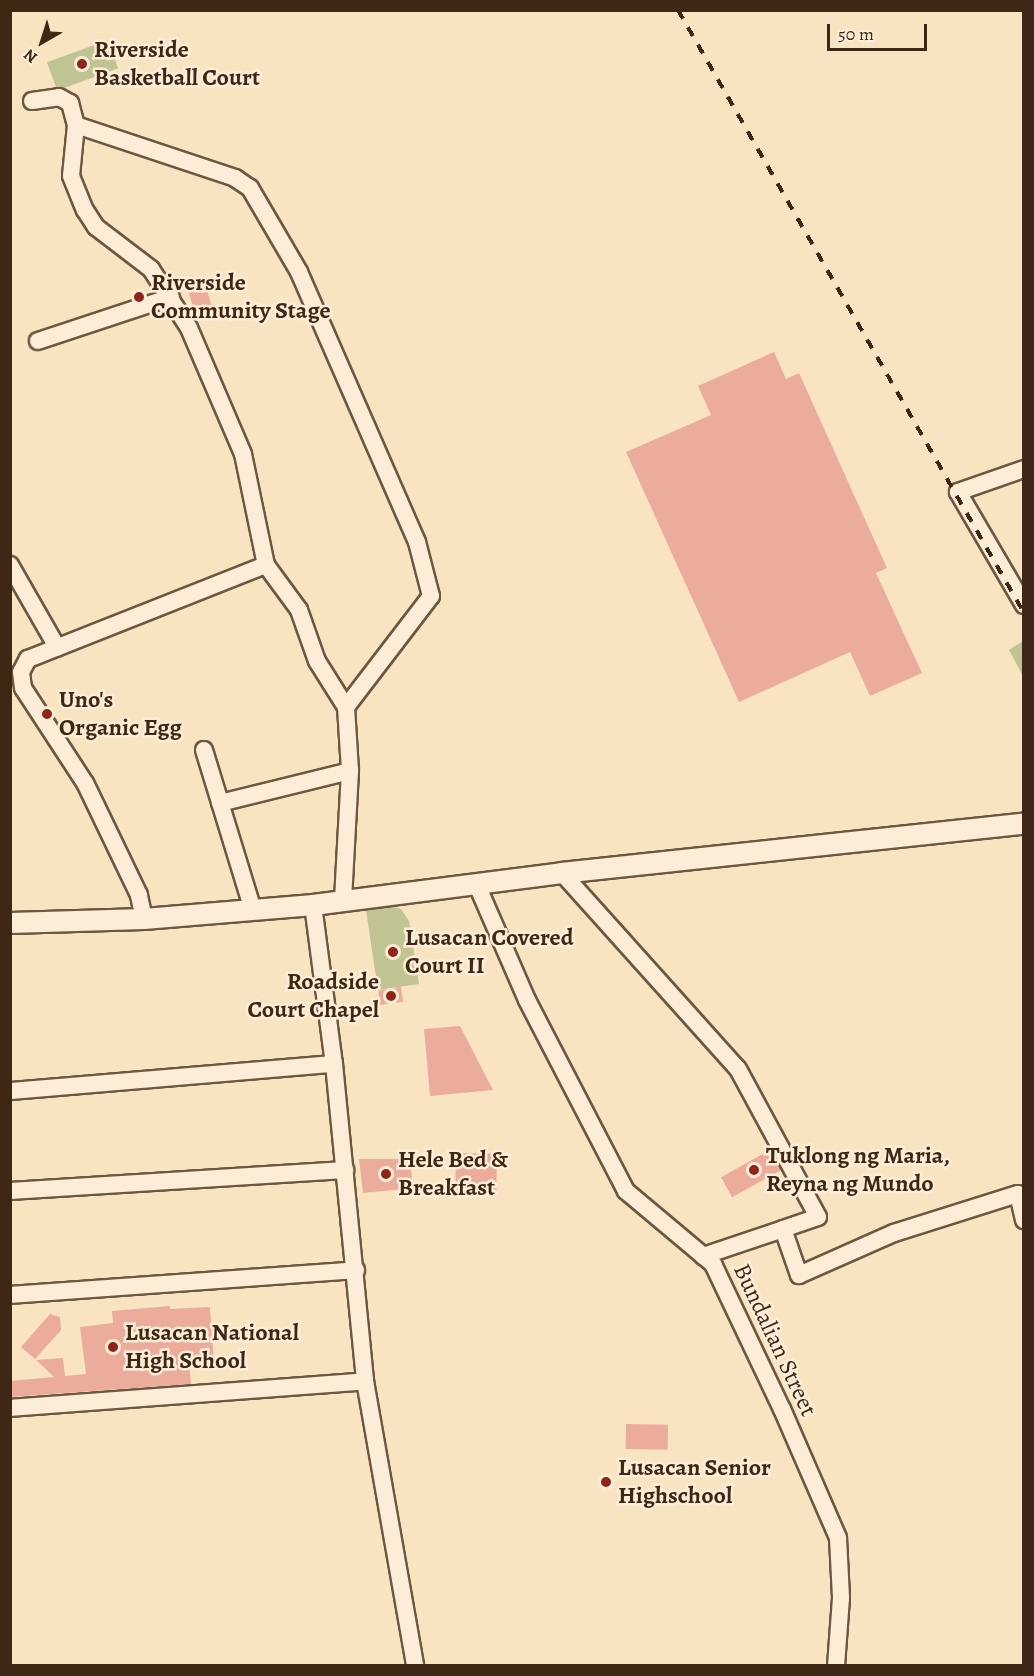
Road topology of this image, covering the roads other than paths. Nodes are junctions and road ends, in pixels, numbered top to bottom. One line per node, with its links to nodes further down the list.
1 (32, 101): 2 (street)
2 (76, 125): 3 (street); 11 (street)
3 (171, 297): 4 (street); 7 (street)
4 (38, 341)
5 (1023, 469): 8 (street)
6 (10, 565): 9 (street)
7 (266, 565): 9 (street); 11 (street)
8 (1023, 605)
9 (57, 647): 10 (street)
10 (16, 677): 21 (street)
11 (346, 707): 13 (street)
12 (204, 750): 14 (street)
13 (350, 771): 14 (street); 18 (street)
14 (220, 803): 20 (street)
15 (1023, 824): 16 (street)
16 (562, 873): 17 (street); 28 (street)
17 (477, 885): 18 (street); 29 (street, Bundalian Street)
18 (343, 901): 19 (street)
19 (313, 905): 20 (street); 23 (street)
20 (253, 910): 21 (street)
21 (144, 919): 22 (street)
22 (10, 923)
23 (334, 1064): 24 (street); 25 (street)
24 (10, 1091)
25 (345, 1170): 26 (street); 30 (street)
26 (10, 1191)
27 (1023, 1220): 28 (street)
28 (783, 1229): 29 (street)
29 (703, 1256): 35 (street, Bundalian Street)
30 (356, 1270): 31 (street); 32 (street)
31 (10, 1295)
32 (365, 1381): 33 (street); 34 (street)
33 (10, 1408)
34 (415, 1665)
35 (836, 1665)

